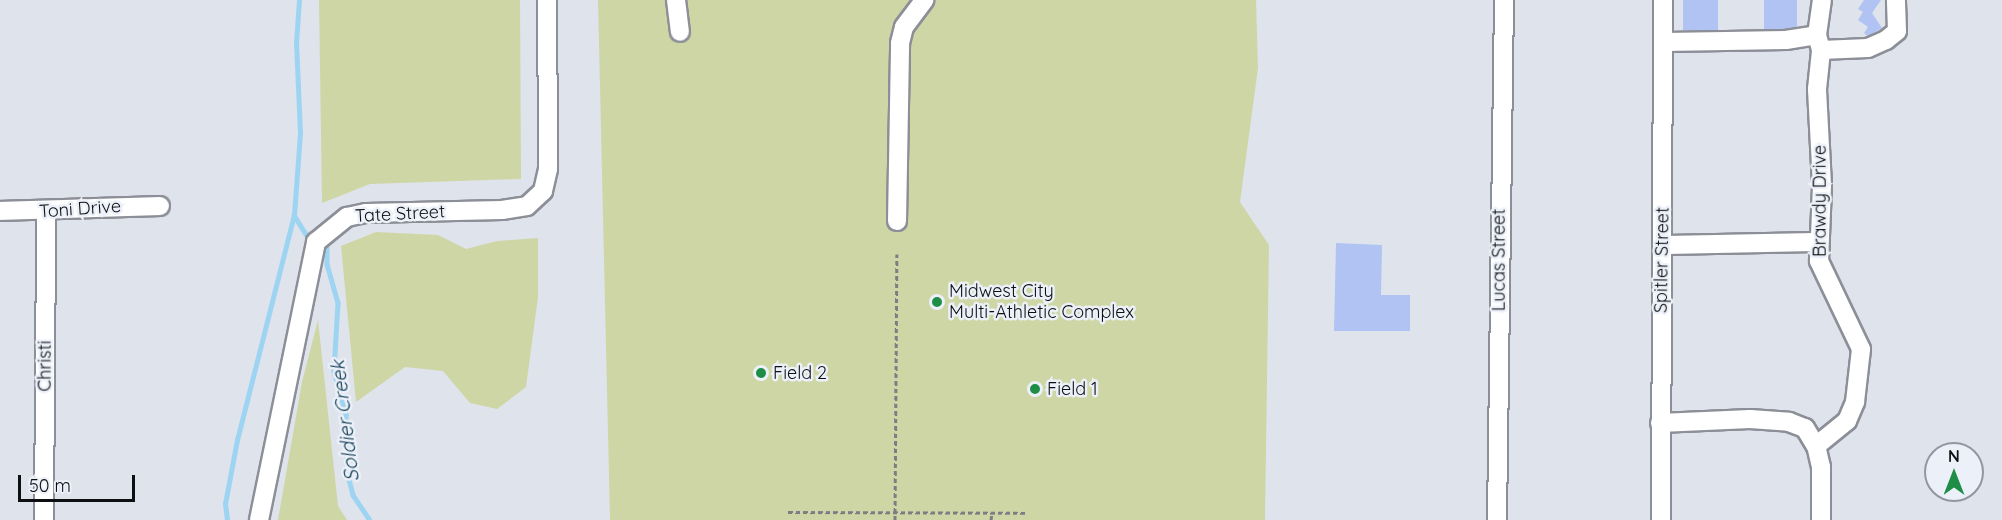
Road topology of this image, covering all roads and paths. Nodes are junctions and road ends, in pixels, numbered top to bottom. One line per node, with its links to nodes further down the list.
1 (547, 0): 25 (street, Tate Street)
2 (676, 0): 8 (street)
3 (924, 0): 14 (street)
4 (1504, 0): 28 (street, Lucas Street)
5 (1663, 0): 9 (street, Spitler Street)
6 (1822, 0): 10 (street, Brawdy Drive)
7 (1896, 0): 10 (street)
8 (680, 32)
9 (1665, 42): 10 (street); 16 (street, Spitler Street)
10 (1819, 42): 15 (street, Brawdy Drive)
11 (160, 206): 13 (street, Toni Drive)
12 (0, 211): 13 (street, Toni Drive)
13 (46, 213): 24 (street, Christi)
14 (897, 221)
15 (1818, 242): 16 (street); 19 (street, Brawdy Drive)
16 (1663, 245): 18 (street, Spitler Street)
17 (897, 254): 20 (path)
18 (1660, 423): 19 (street); 29 (street, Spitler Street)
19 (1816, 446): 30 (street)
20 (895, 511): 21 (path); 22 (path); 26 (path)
21 (788, 512)
22 (992, 513): 23 (path); 27 (path)
23 (1025, 513)
24 (44, 520)
25 (259, 520)
26 (895, 520)
27 (992, 520)
28 (1497, 520)
29 (1660, 520)
30 (1821, 520)

